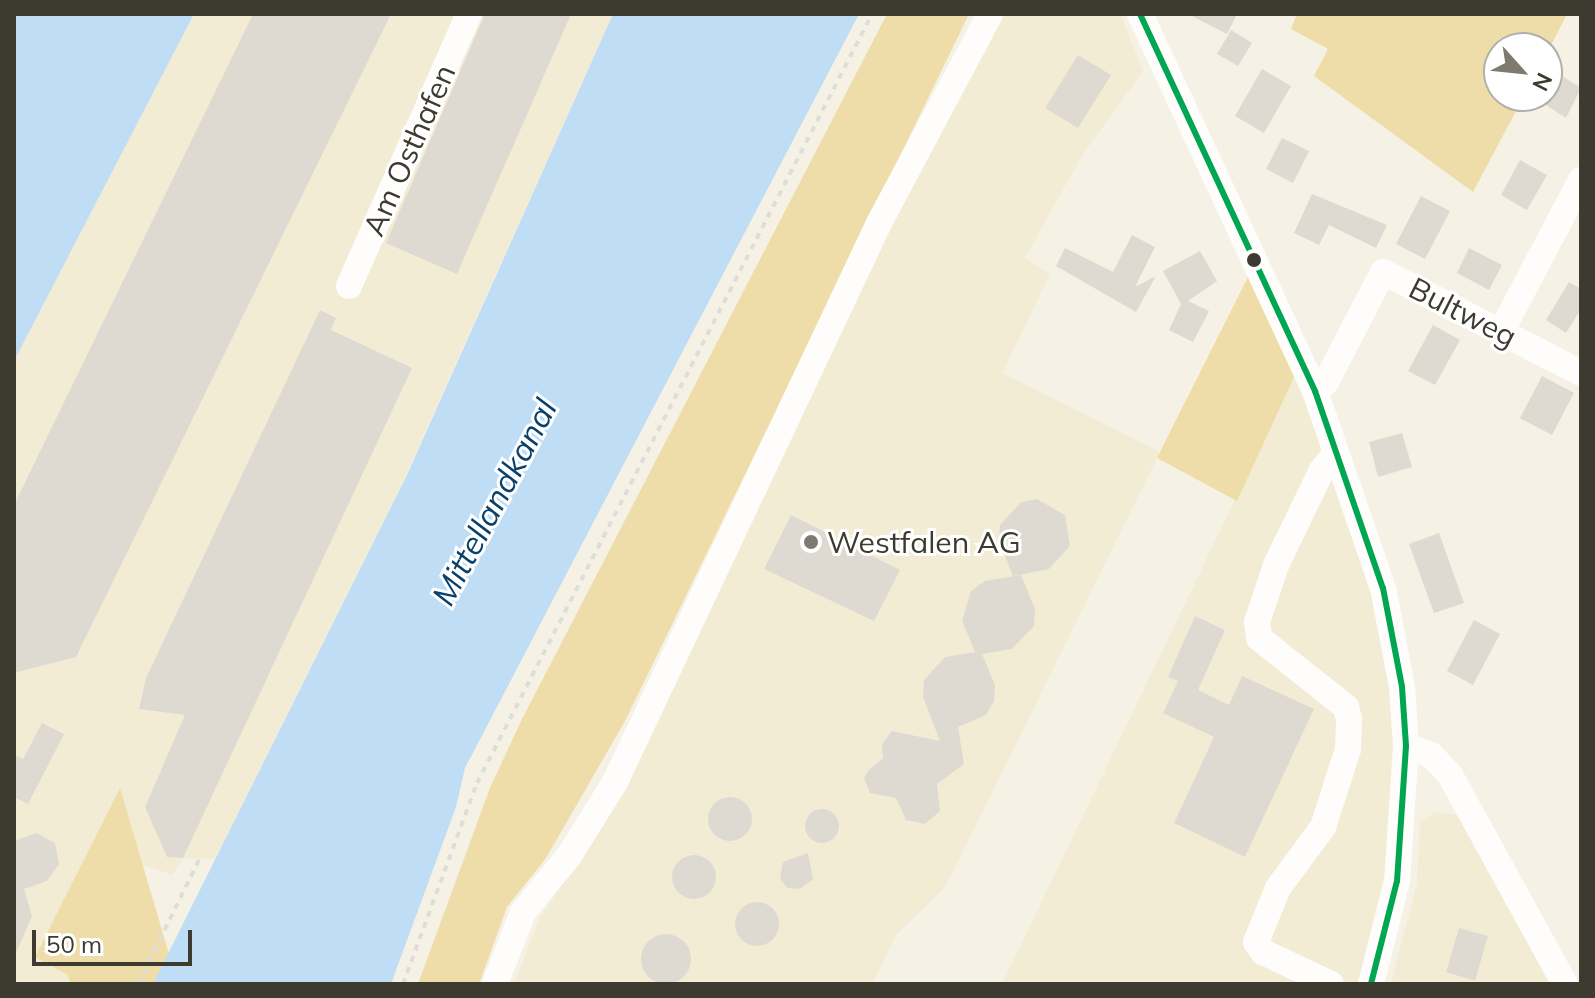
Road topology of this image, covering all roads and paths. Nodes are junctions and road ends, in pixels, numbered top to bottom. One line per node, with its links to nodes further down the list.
1 (469, 14): 6 (street, Am Osthafen)
2 (872, 14): 14 (path)
3 (990, 14): 15 (street)
4 (1140, 14): 9 (street)
5 (1581, 180): 7 (street)
6 (349, 286)
7 (1502, 330): 8 (street, Bultweg); 9 (street, Bultweg)
8 (1581, 373)
9 (1315, 391): 10 (street)
10 (1336, 453): 11 (street); 16 (street)
11 (1406, 746): 17 (street); 18 (street)
12 (201, 856): 13 (path)
13 (138, 984)
14 (403, 984)
15 (495, 984)
16 (1331, 984)
17 (1371, 984)
18 (1565, 984)

